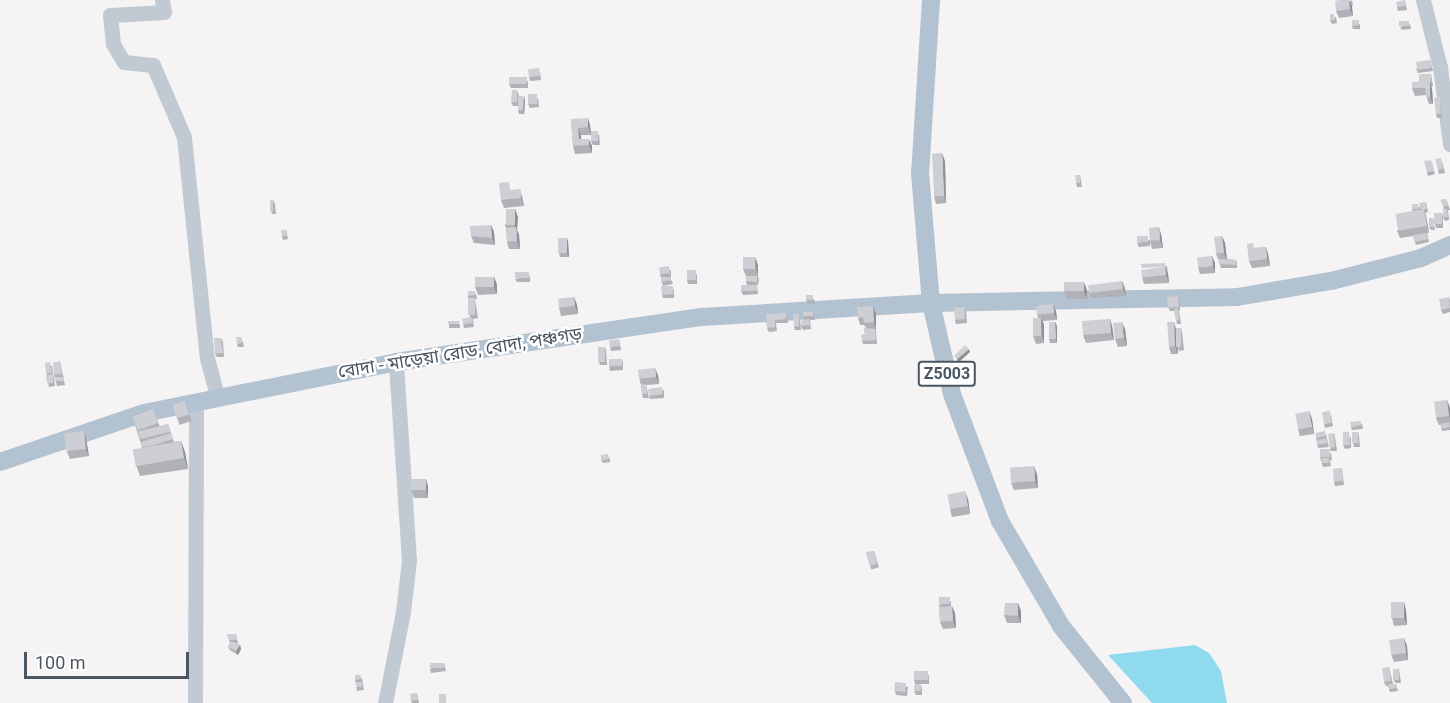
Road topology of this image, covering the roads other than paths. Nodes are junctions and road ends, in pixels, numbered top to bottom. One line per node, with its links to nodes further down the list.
1 (162, 0): 8 (street)
2 (931, 0): 6 (main road, Z5003)
3 (1423, 0): 4 (street)
4 (1450, 144)
5 (1450, 245): 6 (main road, বোদা - মাড়েয়া রোড, বোদা, পঞ্চগড়)
6 (931, 303): 7 (main road, বোদা - মাড়েয়া রোড, বোদা, পঞ্চগড়); 13 (main road, Z5003)
7 (396, 362): 8 (main road, বোদা - মাড়েয়া রোড, বোদা, পঞ্চগড়); 12 (street)
8 (217, 396): 9 (main road, বোদা - মাড়েয়া রোড, বোদা, পঞ্চগড়)
9 (196, 404): 10 (main road, বোদা - মাড়েয়া রোড, বোদা, পঞ্চগড়); 11 (street)
10 (0, 462)
11 (195, 703)
12 (385, 703)
13 (1123, 703)

